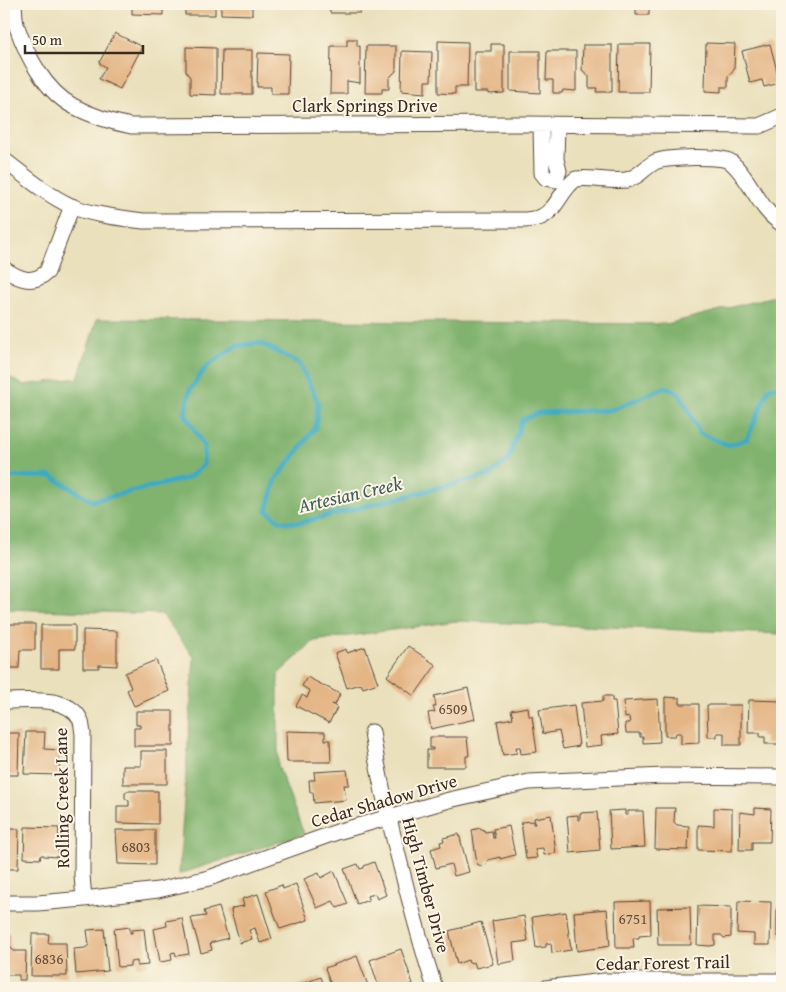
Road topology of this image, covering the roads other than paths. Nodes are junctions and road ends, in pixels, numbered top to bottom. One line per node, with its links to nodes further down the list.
1 (14, 4): 3 (street, Clark Springs Drive)
2 (782, 116): 4 (street, Clark Springs Drive)
3 (541, 124): 4 (street, Clark Springs Drive); 6 (street)
4 (557, 125): 6 (street)
5 (4, 160): 7 (street)
6 (560, 184): 7 (street); 8 (street)
7 (72, 206): 9 (street)
8 (782, 224)
9 (4, 269)
10 (4, 701): 14 (street, Rolling Creek Lane)
11 (372, 732): 13 (street, High Timber Drive)
12 (782, 777): 13 (street, Cedar Shadow Drive)
13 (389, 818): 14 (street, Cedar Shadow Drive); 17 (street, High Timber Drive)
14 (84, 899): 15 (street, Cedar Shadow Drive)
15 (4, 902)
16 (782, 981): 18 (street, Cedar Forest Trail)
17 (435, 988)
18 (545, 988)

